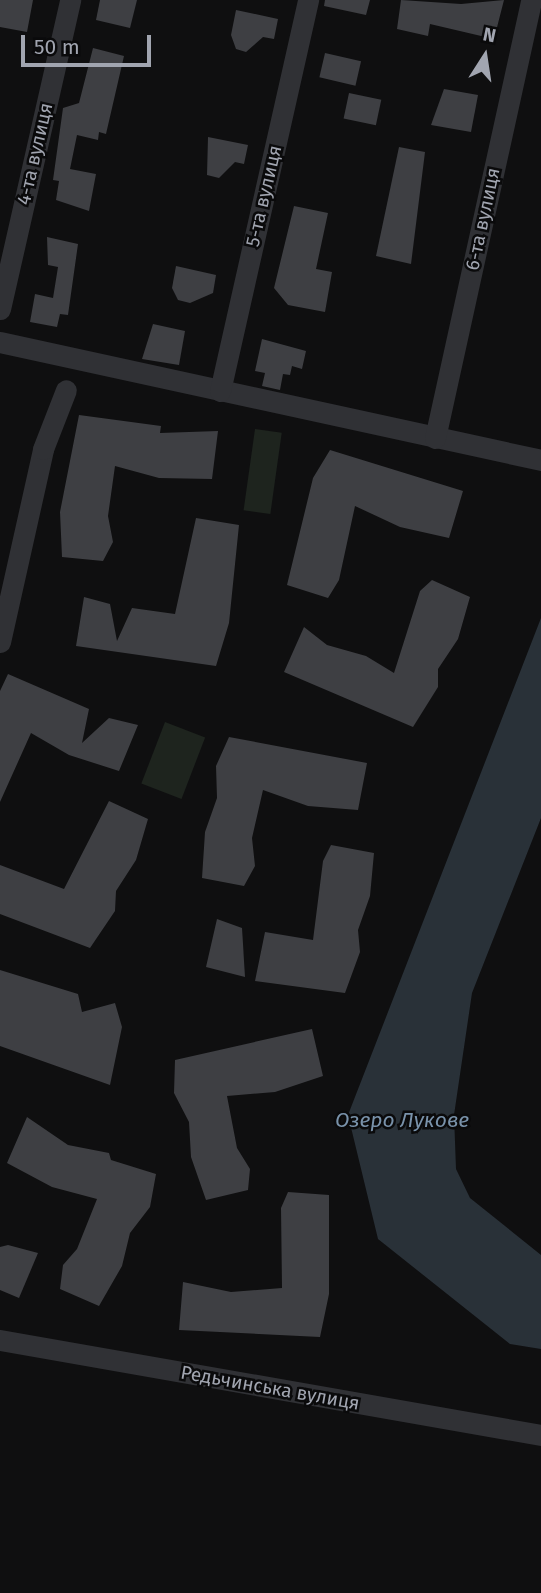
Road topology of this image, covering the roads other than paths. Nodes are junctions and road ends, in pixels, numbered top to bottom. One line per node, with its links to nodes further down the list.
1 (69, 0): 4 (street, 4-та вулиця)
2 (308, 0): 7 (street, 5-та вулиця)
3 (531, 0): 8 (street, 6-та вулиця)
4 (0, 309)
5 (0, 342): 7 (street)
6 (66, 390): 10 (street)
7 (220, 391): 8 (street)
8 (435, 438): 9 (street)
9 (541, 460)
10 (0, 642)
11 (0, 1340): 12 (street, Редьчинська вулиця)
12 (541, 1435)

